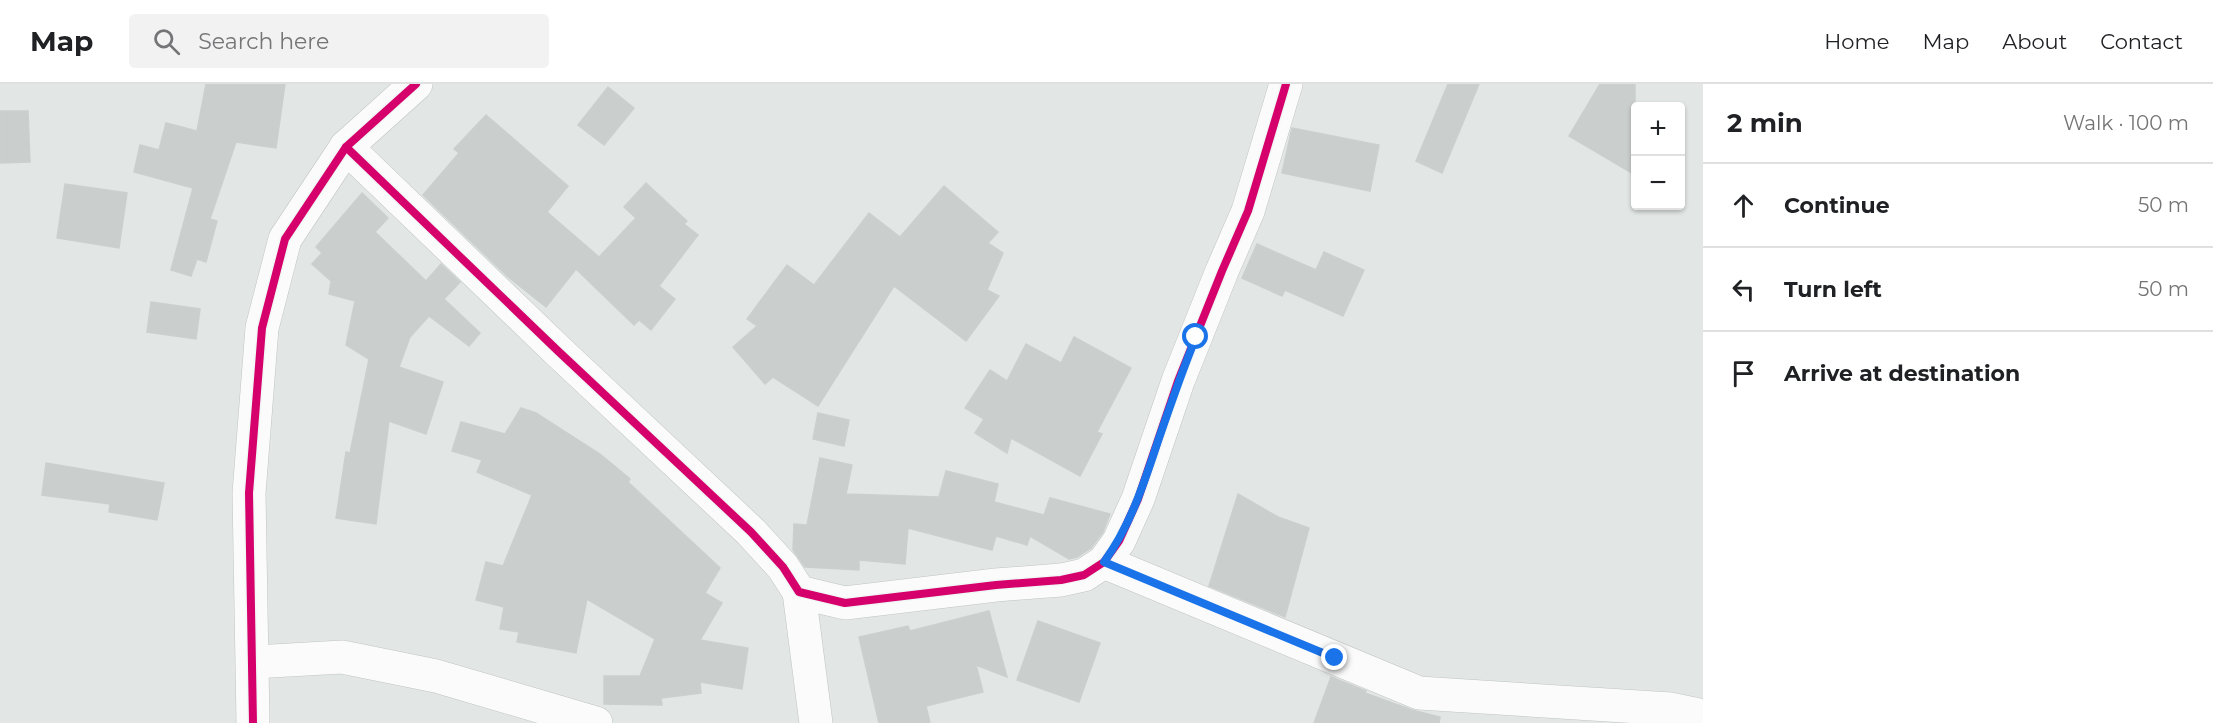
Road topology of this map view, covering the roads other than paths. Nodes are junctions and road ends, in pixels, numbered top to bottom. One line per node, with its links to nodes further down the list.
1 (416, 84): 3 (street)
2 (1286, 84): 4 (street)
3 (346, 147): 5 (street); 6 (street)
4 (1104, 562): 5 (street); 7 (street)
5 (798, 592): 10 (street)
6 (253, 662): 8 (street); 9 (street)
7 (1703, 716)
8 (254, 723)
9 (596, 723)
10 (816, 723)

